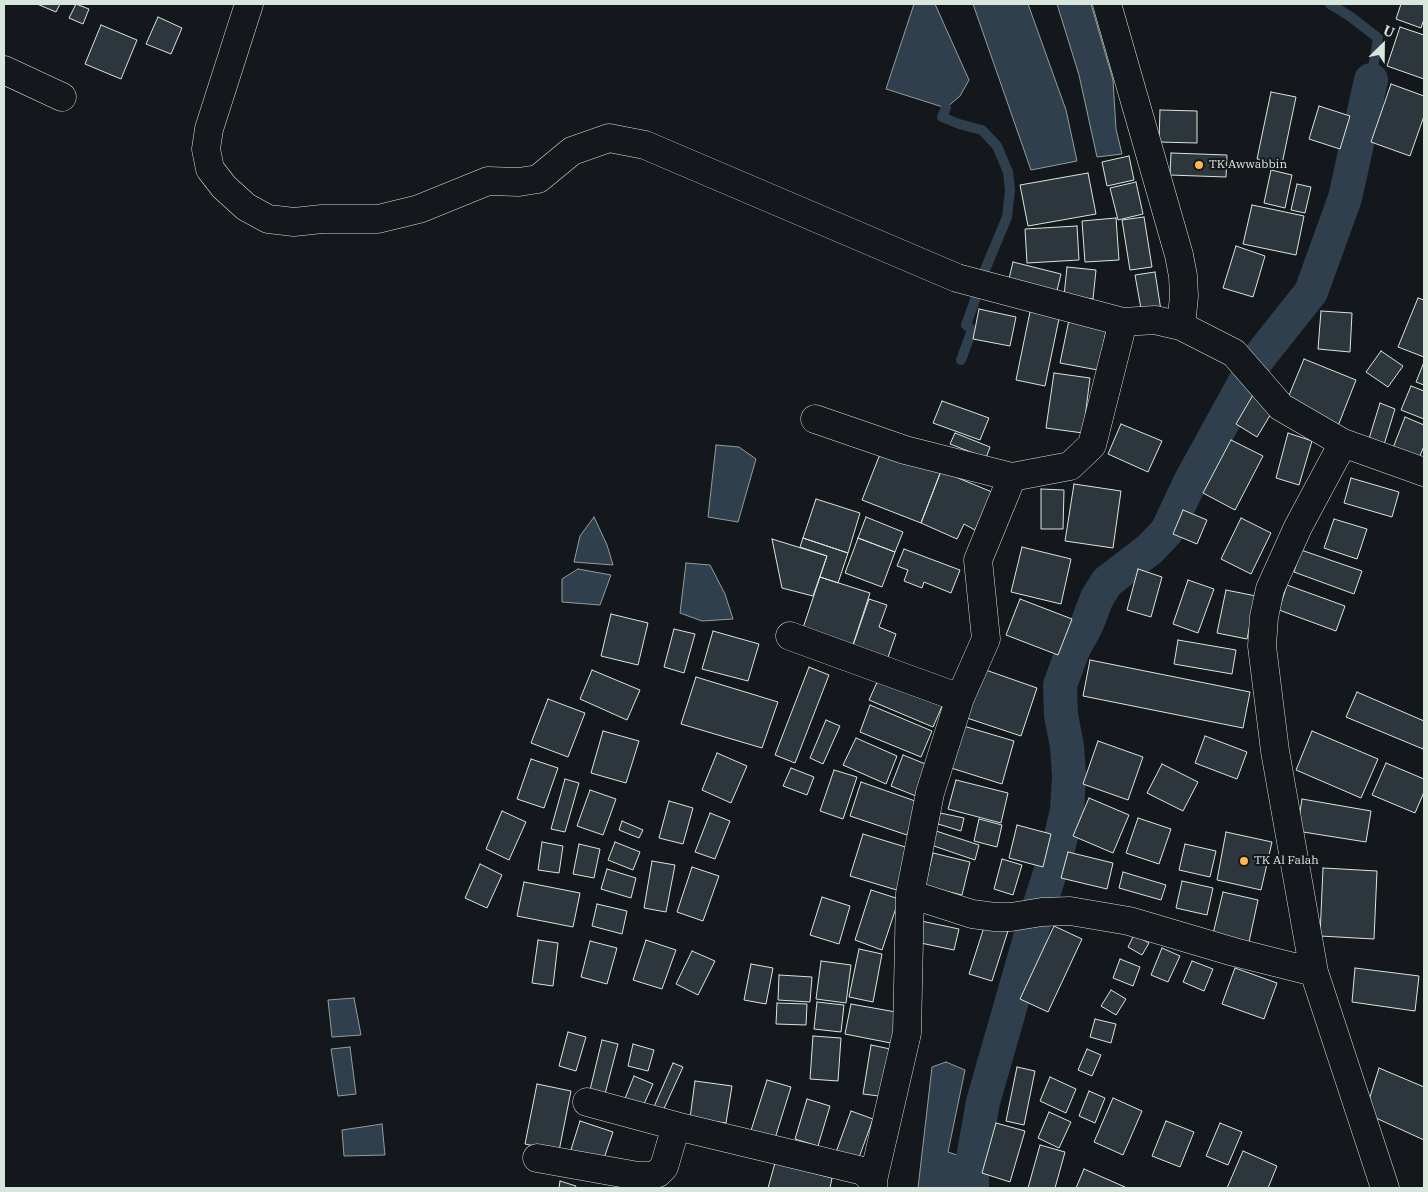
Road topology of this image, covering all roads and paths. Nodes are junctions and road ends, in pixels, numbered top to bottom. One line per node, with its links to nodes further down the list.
1 (249, 4): 5 (street)
2 (1107, 4): 6 (street)
3 (4, 70): 4 (street)
4 (62, 98)
5 (1124, 322): 6 (street); 10 (street)
6 (1181, 326): 8 (street)
7 (815, 419): 10 (street)
8 (1343, 443): 9 (street); 14 (street)
9 (1424, 472)
10 (1012, 477): 12 (street)
11 (790, 636): 12 (street)
12 (960, 698): 13 (street)
13 (910, 894): 14 (street); 18 (street)
14 (1314, 972): 19 (street)
15 (587, 1102): 16 (street)
16 (676, 1126): 17 (street); 18 (street)
17 (537, 1158)
18 (873, 1184)
19 (1385, 1188)

